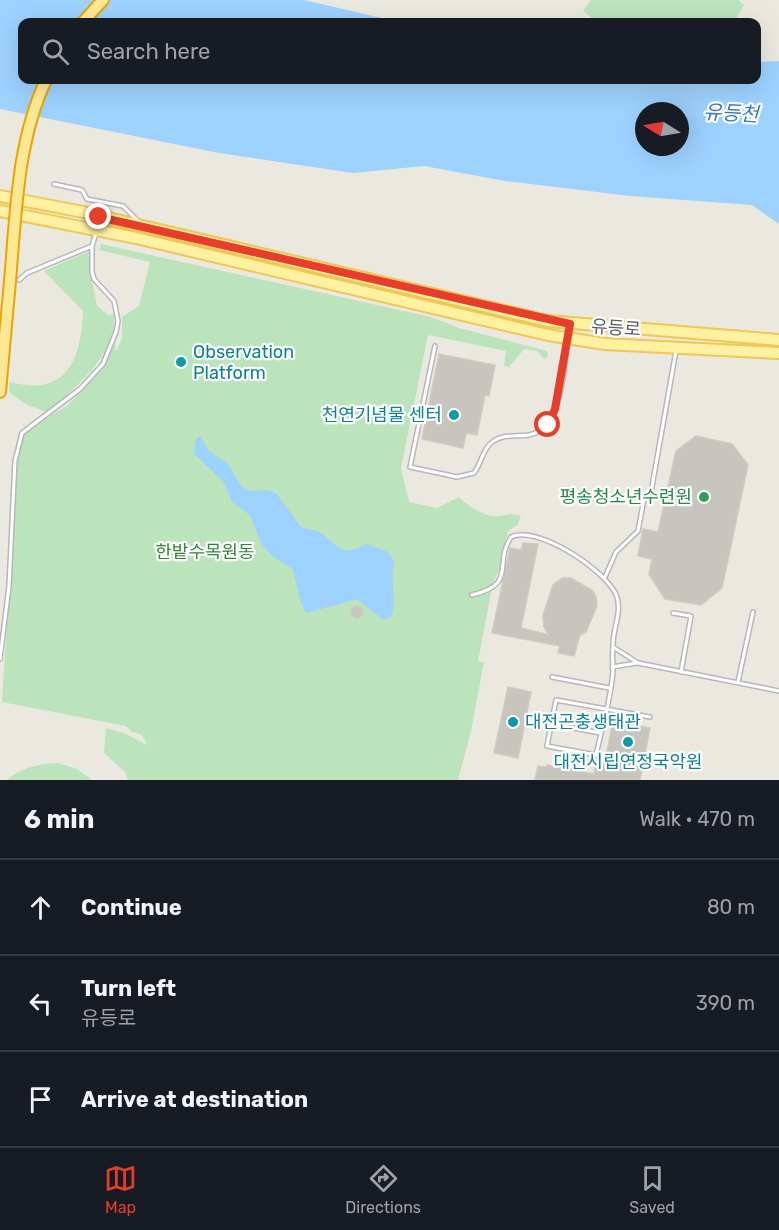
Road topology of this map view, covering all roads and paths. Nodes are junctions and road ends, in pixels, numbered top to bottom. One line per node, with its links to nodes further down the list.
1 (103, 0): 2 (highway)
2 (86, 18)
3 (44, 84): 11 (highway, bridge)
4 (54, 184): 8 (lane)
5 (0, 196): 7 (main road, 유등로)
6 (0, 211): 9 (main road, 유등로)
7 (99, 217): 8 (main road, 유등로); 9 (lane)
8 (143, 227): 12 (main road, 유등로)
9 (101, 231): 10 (lane); 13 (main road, 유등로)
10 (92, 246): 11 (lane); 24 (lane)
11 (15, 280): 18 (highway)
12 (570, 324): 13 (lane); 14 (main road, 유등로)
13 (568, 338): 15 (lane); 16 (main road, 유등로)
14 (779, 340)
15 (435, 346)
16 (676, 349): 17 (main road, 유등로); 19 (lane)
17 (779, 353)
18 (0, 392)
19 (605, 577): 20 (lane); 23 (lane)
20 (472, 595)
21 (753, 612): 29 (lane)
22 (673, 613): 27 (lane)
23 (613, 647): 25 (lane); 26 (lane)
24 (0, 659)
25 (638, 663): 26 (lane); 27 (lane)
26 (612, 668): 30 (lane)
27 (681, 672): 29 (lane)
28 (552, 677): 30 (lane)
29 (738, 682): 31 (lane)
30 (609, 688): 32 (lane)
31 (779, 691)
32 (605, 709): 33 (lane); 34 (lane); 35 (lane)
33 (650, 717)
34 (551, 724): 35 (lane); 35 (lane)
35 (601, 733)

